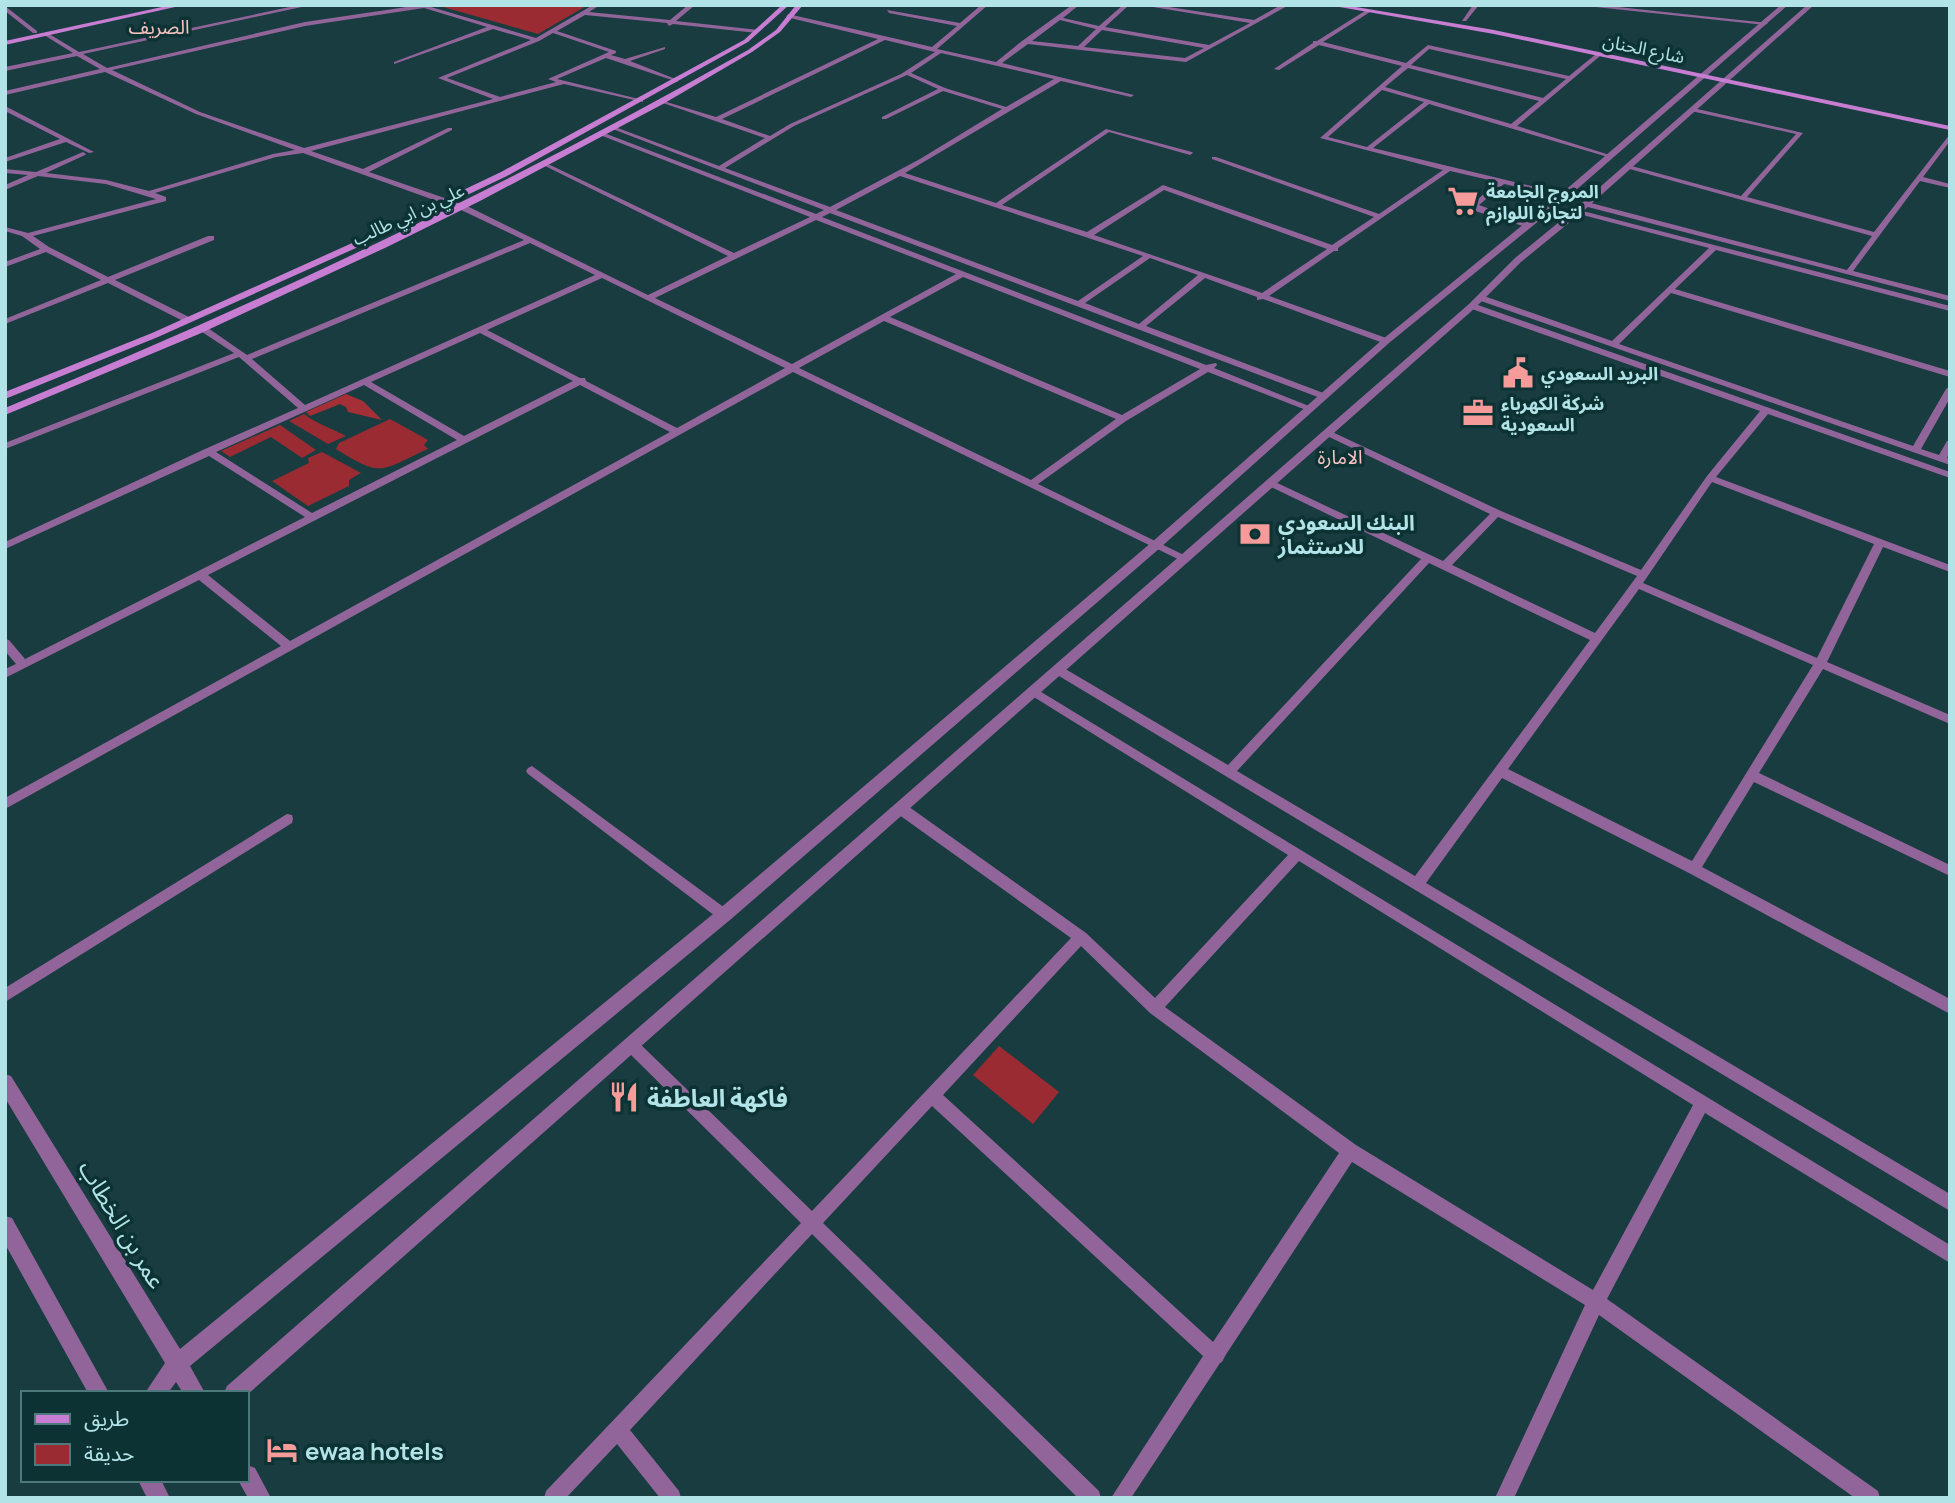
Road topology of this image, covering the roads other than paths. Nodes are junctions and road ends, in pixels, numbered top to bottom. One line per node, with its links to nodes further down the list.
1 (159, 5): 37 (main road)
2 (181, 5): 38 (main road)
3 (308, 5): 21 (street)
4 (433, 5): 20 (street)
5 (597, 5): 24 (street)
6 (692, 5): 31 (street)
7 (786, 5): 36 (main road, علي بن ابي طالب)
8 (800, 5): 25 (main road, علي بن ابي طالب)
9 (985, 5): 32 (street)
10 (1076, 5): 26 (street)
11 (1126, 5): 34 (street)
12 (1144, 5): 28 (street)
13 (1286, 5): 28 (street)
14 (1332, 5): 22 (main road, شارع الحنان)
15 (1476, 5): 27 (street)
16 (1580, 5): 29 (street)
17 (1785, 5): 29 (street)
18 (1811, 5): 62 (street)
19 (6, 6): 37 (street)
20 (423, 6): 30 (street); 33 (street)
21 (282, 7): 30 (street); 48 (street)
22 (1370, 8): 27 (main road, شارع الحنان); 42 (street); 49 (main road, شارع الحنان)
23 (889, 11): 32 (street)
24 (585, 13): 31 (street); 35 (street)
25 (788, 16): 39 (street); 72 (main road, علي بن ابي طالب)
26 (1062, 19): 34 (street); 43 (street)
27 (1464, 20): 59 (main road, شارع الحنان)
28 (1256, 22): 45 (street)
29 (1765, 23): 59 (street)
30 (305, 24): 55 (street)
31 (669, 24): 36 (street)
32 (960, 25): 47 (street)
33 (492, 27): 40 (street); 52 (street)
34 (1098, 29): 44 (street); 45 (street)
35 (552, 31): 40 (street); 50 (street)
36 (757, 31): 63 (main road, علي بن ابي طالب)
37 (35, 32): 41 (main road)
38 (46, 34): 41 (main road); 48 (street)
39 (884, 38): 47 (street); 78 (street)
40 (537, 40): 69 (street)
41 (5, 41)
42 (1315, 42): 53 (street); 57 (street)
43 (1024, 43): 44 (street); 54 (street)
44 (1080, 47): 45 (street)
45 (1210, 47)
46 (663, 48): 51 (street)
47 (936, 51): 54 (street); 58 (street)
48 (75, 52): 55 (street); 56 (street)
49 (1598, 55): 59 (main road, شارع الحنان); 60 (street)
50 (606, 56): 51 (street); 64 (street)
51 (627, 60): 63 (street)
52 (396, 64)
53 (1410, 64): 60 (street); 65 (street); 70 (street)
54 (996, 65): 61 (street)
55 (102, 68): 67 (street); 89 (street)
56 (5, 69)
57 (1278, 69)
58 (907, 73): 66 (street); 86 (street)
59 (1705, 74): 62 (main road, شارع الحنان); 91 (street)
60 (1569, 78): 70 (street)
61 (1059, 79): 68 (street); 75 (street)
62 (1728, 79): 76 (street); 79 (main road, شارع الحنان); 82 (main road, شارع الحنان)
63 (676, 81): 71 (main road, علي بن ابي طالب)
64 (564, 82): 69 (street); 71 (street)
65 (1382, 88): 73 (street); 88 (street)
66 (943, 89): 75 (street); 77 (street)
67 (5, 93)
68 (1131, 95)
69 (499, 99): 89 (street)
70 (1542, 100): 80 (street)
71 (641, 101): 109 (main road, علي بن ابي طالب)
72 (662, 101): 78 (street); 81 (main road, علي بن ابي طالب)
73 (1429, 102): 80 (street); 88 (street)
74 (5, 108): 87 (street)
75 (1004, 108): 100 (street)
76 (1693, 110): 95 (street); 108 (street)
77 (884, 118)
78 (715, 120): 86 (street)
79 (1950, 121)
80 (1512, 127): 91 (street)
81 (613, 128): 84 (main road, علي بن ابي طالب); 96 (street)
82 (1950, 128)
83 (450, 129): 99 (street)
84 (602, 134): 94 (main road, علي بن ابي طالب); 114 (street)
85 (1950, 136): 102 (street)
86 (769, 138): 96 (street)
87 (67, 139): 93 (street); 101 (street)
88 (1368, 149): 97 (street)
89 (306, 150): 99 (street); 106 (street)
90 (1190, 153): 110 (street)
91 (1610, 156): 107 (street)
92 (1214, 158): 115 (street)
93 (5, 160)
94 (546, 165): 111 (main road, علي بن ابي طالب); 126 (street)
95 (1628, 167): 108 (street); 112 (street)
96 (719, 169): 113 (street)
97 (1450, 169): 103 (street); 115 (street)
98 (5, 171): 101 (street)
99 (365, 171): 109 (street)
100 (900, 174): 110 (street); 113 (street)
101 (33, 175): 105 (street); 106 (street)
102 (1918, 178): 104 (street); 118 (street)
103 (1503, 181): 107 (street); 116 (street)
104 (1950, 186)
105 (5, 188)
106 (149, 193): 119 (street)
107 (1565, 195): 116 (street)
108 (1743, 198): 118 (street)
109 (449, 201): 111 (street); 142 (main road, علي بن ابي طالب)
110 (997, 205): 120 (street)
111 (462, 207): 122 (street); 145 (main road, علي بن ابي طالب)
112 (1583, 207): 123 (street); 129 (street); 138 (street)
113 (828, 210): 114 (street); 139 (street)
114 (814, 217): 126 (street); 130 (street)
115 (1381, 217): 125 (street)
116 (1526, 225): 147 (street)
117 (5, 229): 119 (street)
118 (1876, 234): 129 (street)
119 (26, 236): 124 (street)
120 (1087, 236): 125 (street); 127 (street)
121 (211, 237): 133 (street)
122 (530, 240): 131 (street); 149 (street)
123 (1714, 247): 134 (street); 140 (street)
124 (46, 249): 128 (street); 133 (street)
125 (1335, 249): 136 (street)
126 (732, 255): 135 (street)
127 (1149, 255): 132 (street); 139 (street)
128 (5, 265)
129 (1848, 272): 137 (street)
130 (962, 274): 141 (street); 152 (street)
131 (602, 275): 135 (street); 146 (street)
132 (1202, 276): 136 (street); 144 (street)
133 (110, 279): 142 (street); 143 (street)
134 (1670, 290): 148 (street); 153 (street)
135 (648, 298): 151 (street)
136 (1260, 298): 147 (street)
137 (1950, 299)
138 (1477, 302): 148 (street); 161 (street); 165 (street)
139 (1079, 304): 144 (street)
140 (1950, 310)
141 (883, 317): 151 (street); 163 (street)
142 (188, 320): 157 (main road, علي بن ابي طالب)
143 (5, 322)
144 (1140, 327): 150 (street)
145 (202, 328): 149 (street); 162 (main road, علي بن ابي طالب)
146 (481, 330): 154 (street); 155 (street)
147 (1386, 341): 158 (street)
148 (1614, 344): 169 (street)
149 (243, 356): 159 (street); 168 (street)
150 (1223, 357): 152 (street); 158 (street)
151 (791, 368): 164 (street); 175 (street)
152 (1209, 368): 160 (street); 163 (street)
153 (1950, 374)
154 (582, 380): 164 (street); 166 (street)
155 (366, 383): 159 (street); 166 (street)
156 (1950, 389): 169 (street)
157 (5, 396)
158 (1323, 396): 160 (street)
159 (303, 408): 170 (street)
160 (1308, 408): 179 (street)
161 (1766, 410): 172 (street); 173 (street)
162 (5, 412)
163 (1123, 419): 175 (street)
164 (676, 431): 189 (street)
165 (1328, 433): 174 (street); 176 (street)
166 (465, 441): 177 (street)
167 (1950, 443): 171 (street)
168 (5, 446)
169 (1916, 450): 171 (street)
170 (208, 451): 177 (street); 180 (street)
171 (1945, 461)
172 (1950, 475)
173 (1710, 478): 178 (street); 186 (street)
174 (1270, 483): 181 (street); 182 (street)
175 (1032, 484): 179 (street)
176 (1497, 513): 183 (street); 186 (street)
177 (313, 518): 185 (street)
178 (1880, 543): 184 (street); 190 (street)
179 (1156, 545): 182 (street); 207 (street)
180 (5, 546)
181 (1428, 558): 183 (street); 198 (street)
182 (1184, 559): 192 (street)
183 (1446, 566): 187 (street)
184 (1950, 569)
185 (199, 574): 189 (street); 191 (street)
186 (1640, 579): 187 (street); 190 (street)
187 (1597, 639): 197 (street)
188 (5, 643): 191 (street)
189 (289, 646): 200 (street)
190 (1820, 664): 195 (street); 199 (street)
191 (23, 665): 193 (street)
192 (1058, 670): 194 (street); 198 (street)
193 (5, 674)
194 (1033, 691): 201 (street); 203 (street)
195 (1950, 720)
196 (533, 771): 207 (street)
197 (1500, 771): 204 (street); 206 (street)
198 (1228, 772): 206 (street)
199 (1752, 775): 204 (street); 205 (street)
200 (5, 804)
201 (900, 808): 208 (street); 212 (street)
202 (287, 820): 209 (street)
203 (1297, 854): 211 (street); 215 (street)
204 (1694, 869): 210 (street)
205 (1950, 871)
206 (1417, 884): 217 (street)
207 (724, 915): 223 (street)
208 (1081, 937): 211 (street); 214 (street)
209 (5, 996)
210 (1950, 1007)
211 (1155, 1008): 216 (street)
212 (631, 1045): 218 (street); 227 (street)
213 (5, 1082): 223 (street, عمر بن الخطاب)
214 (932, 1096): 218 (street); 222 (street)
215 (1702, 1103): 220 (street); 221 (street)
216 (1350, 1151): 221 (street); 222 (street)
217 (1950, 1203)
218 (814, 1221): 228 (street); 235 (street)
219 (5, 1225): 224 (street)
220 (1950, 1255)
221 (1596, 1302): 237 (street); 238 (street)
222 (1216, 1356): 236 (street)
223 (177, 1364): 225 (street); 226 (street, عمر بن الخطاب)
224 (98, 1391)
225 (157, 1391)
226 (194, 1391)
227 (236, 1391)
228 (617, 1429): 233 (street); 234 (street)
229 (248, 1478): 232 (street)
230 (150, 1482): 231 (street)
231 (159, 1498)
232 (260, 1498)
233 (553, 1498)
234 (672, 1498)
235 (1092, 1498)
236 (1120, 1498)
237 (1504, 1498)
238 (1871, 1498)

